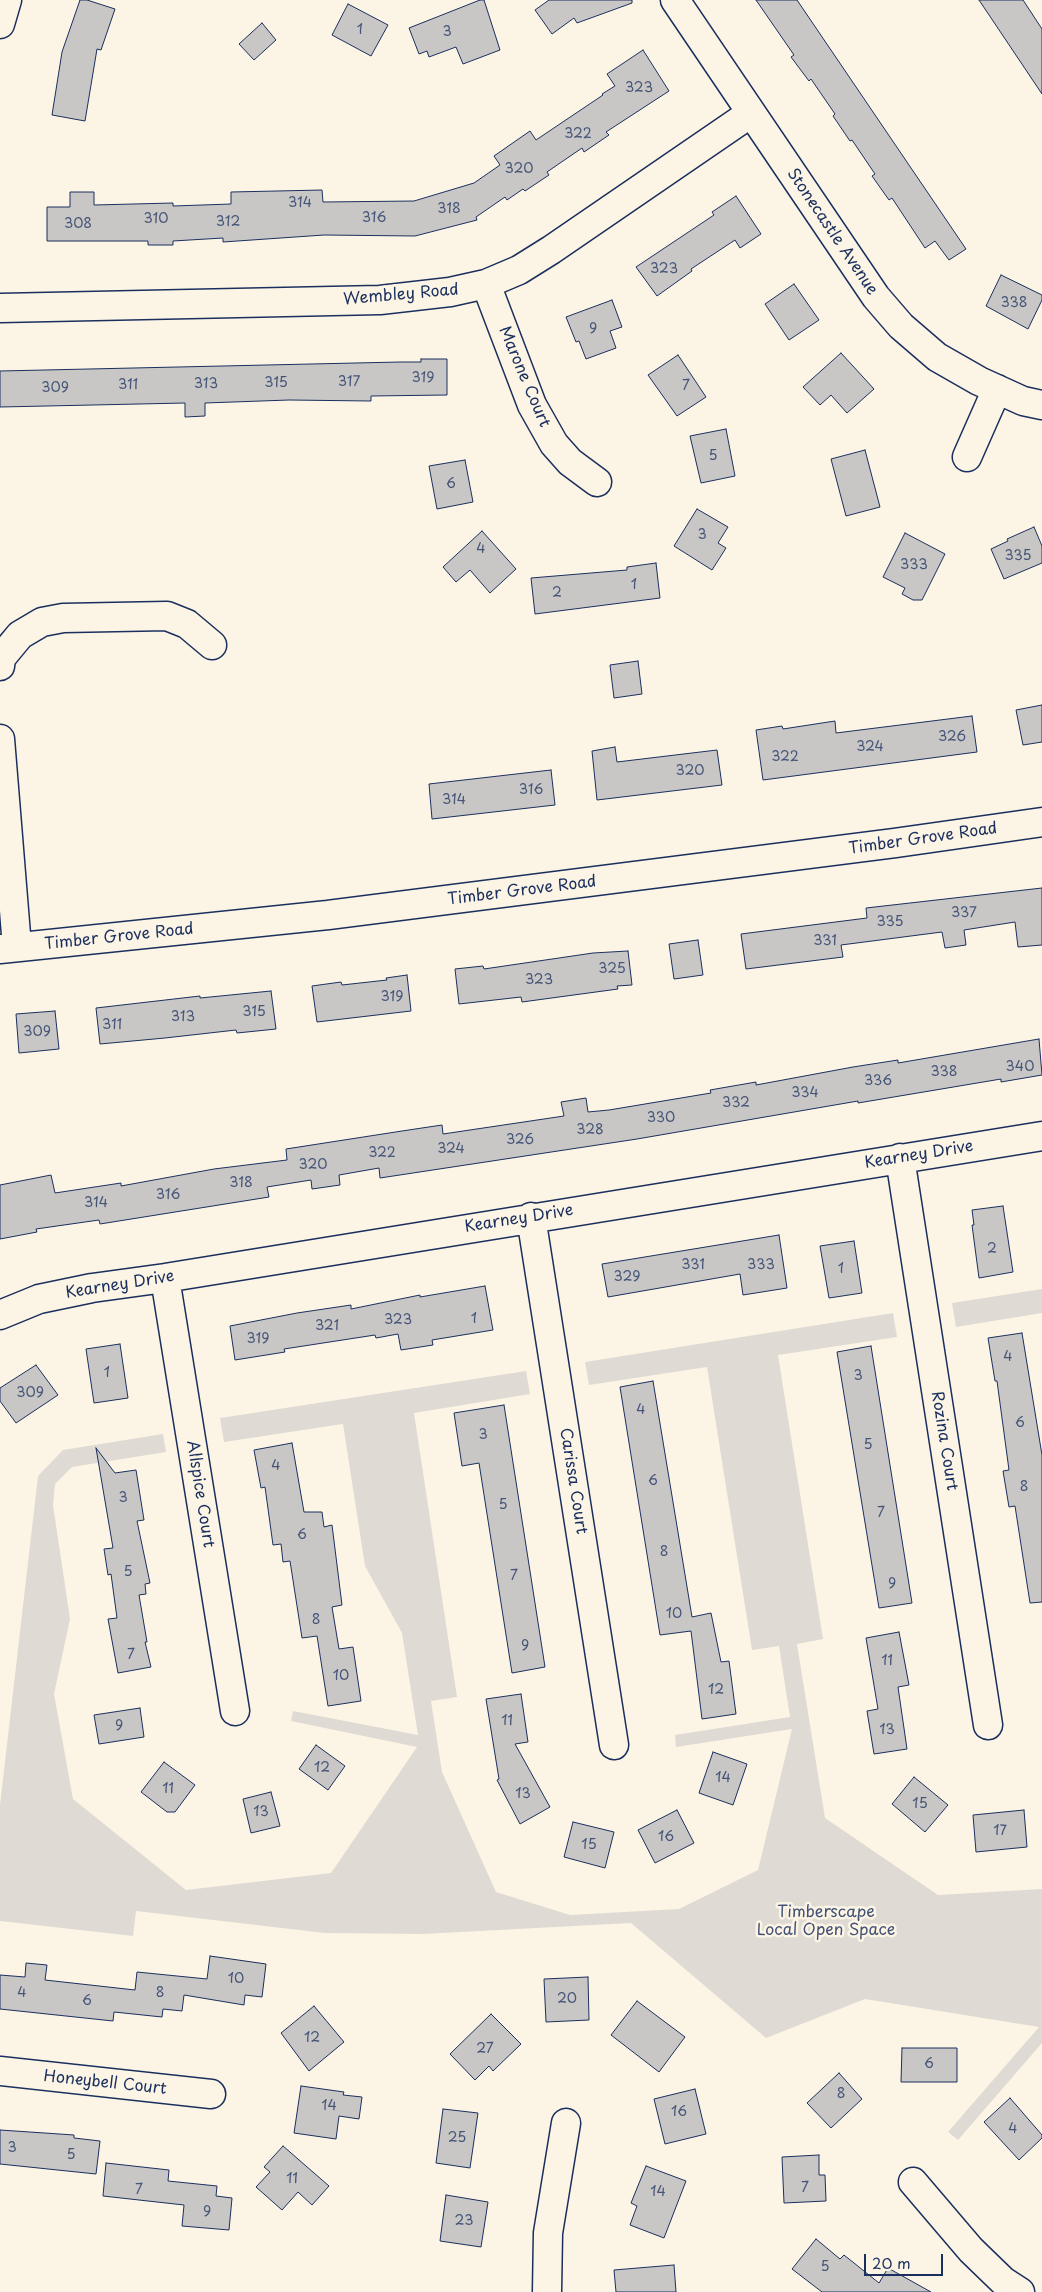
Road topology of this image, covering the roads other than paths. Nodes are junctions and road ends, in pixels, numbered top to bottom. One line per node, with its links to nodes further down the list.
1 (7, 0): 3 (street)
2 (675, 0): 4 (street, Stonecastle Avenue)
3 (0, 24)
4 (751, 113): 5 (street, Wembley Road); 7 (street, Stonecastle Avenue)
5 (486, 284): 6 (street, Wembley Road); 10 (street, Marone Court)
6 (0, 308)
7 (997, 389): 8 (street, Stonecastle Avenue); 9 (street)
8 (1042, 405)
9 (967, 457)
10 (597, 482)
11 (212, 646): 12 (street)
12 (0, 666)
13 (0, 738): 15 (street)
14 (1042, 822): 15 (street, Timber Grove Road)
15 (9, 948)
16 (1042, 1136): 17 (street, Kearney Drive)
17 (900, 1158): 18 (street, Kearney Drive); 22 (street, Rozina Court)
18 (531, 1217): 19 (street, Kearney Drive); 23 (street, Carissa Court)
19 (165, 1278): 20 (street, Kearney Drive); 21 (street, Allspice Court)
20 (0, 1315)
21 (235, 1711)
22 (988, 1725)
23 (614, 1745)
24 (0, 2071): 25 (street, Honeybell Court)
25 (211, 2094)
26 (566, 2123): 28 (street)
27 (912, 2182): 29 (street)
28 (547, 2292)
29 (1020, 2292)

